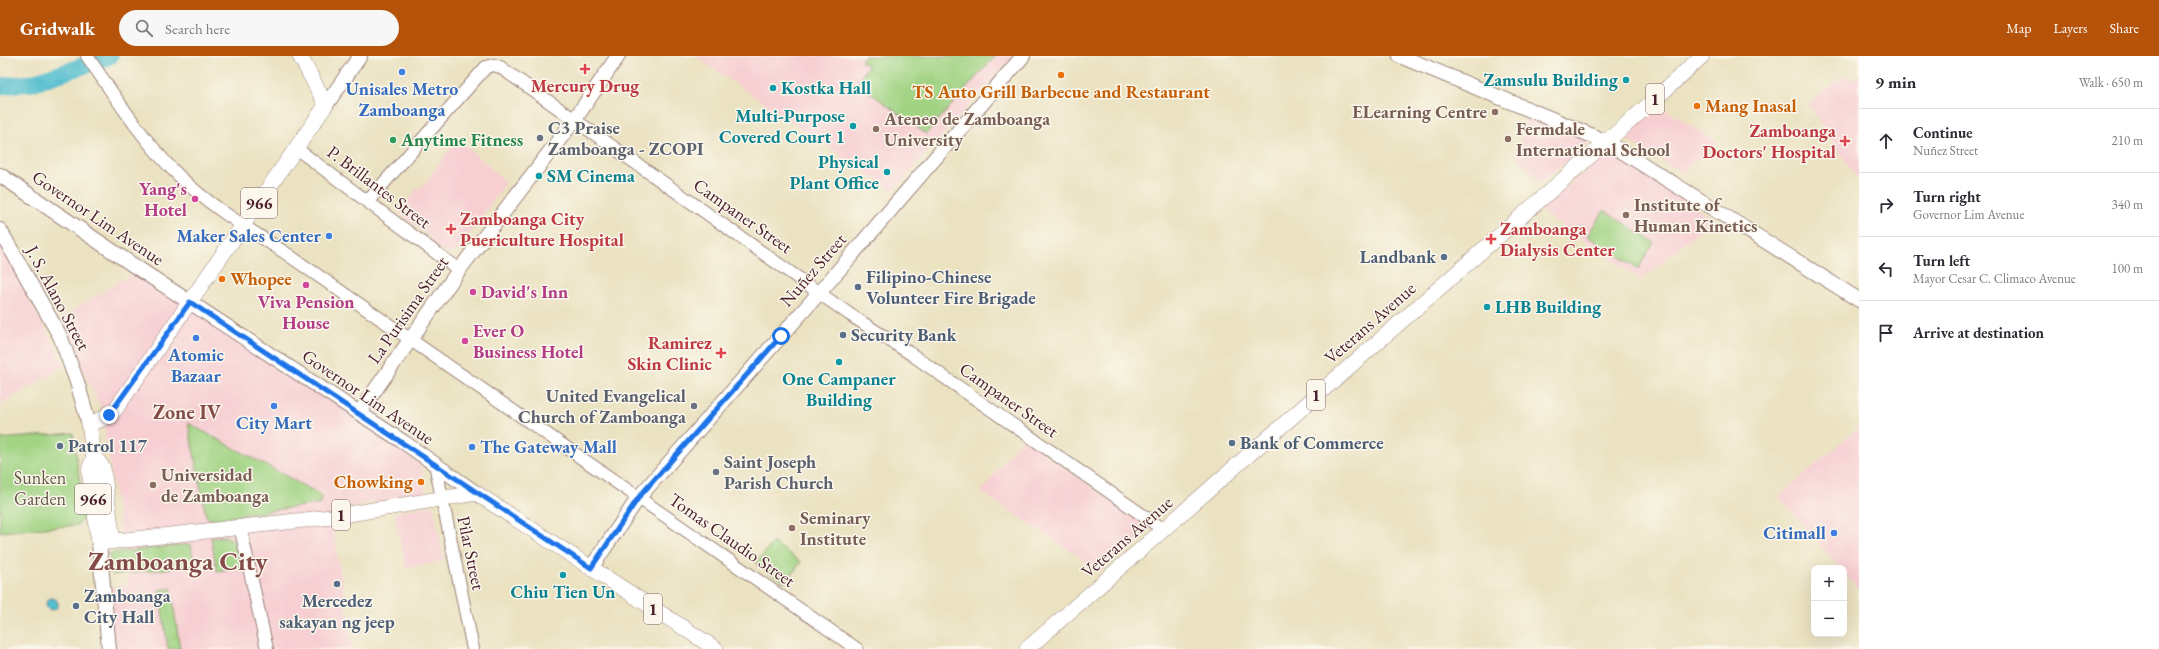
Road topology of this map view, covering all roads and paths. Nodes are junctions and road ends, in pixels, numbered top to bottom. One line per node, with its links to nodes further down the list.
1 (87, 56): 14 (street, Tomas Claudio Street)
2 (300, 56): 8 (main road)
3 (360, 56): 8 (main road)
4 (618, 56): 9 (main road, La Purisima Street)
5 (1023, 56): 17 (main road, Nuñez Street)
6 (1400, 56): 10 (main road)
7 (1702, 56): 10 (main road, Veterans Avenue / 1)
8 (326, 105): 11 (main road, 966)
9 (575, 119): 13 (street, Campaner Street); 16 (main road, La Purisima Street); 17 (street, Campaner Street)
10 (1607, 142): 18 (main road); 28 (main road, Veterans Avenue / 1)
11 (297, 148): 13 (street, P. Brillantes Street); 14 (main road, 966)
12 (0, 175): 19 (main road, Governor Lim Avenue)
13 (368, 201): 16 (street, P. Brillantes Street)
14 (244, 225): 19 (main road, 966); 20 (street, Tomas Claudio Street)
15 (0, 230): 22 (main road, J. S. Alano Street)
16 (459, 270): 20 (main road, La Purisima Street)
17 (819, 293): 25 (main road, Nuñez Street); 28 (street, Campaner Street)
18 (1859, 300)
19 (190, 302): 21 (main road, Governor Lim Avenue); 22 (main road, 966)
20 (410, 340): 21 (main road, La Purisima Street); 25 (street, Tomas Claudio Street)
21 (359, 412): 23 (main road, Governor Lim Avenue)
22 (89, 424): 29 (main road, J. S. Alano Street / 966)
23 (435, 464): 24 (main road, Governor Lim Avenue); 26 (street, Pilar Street)
24 (476, 493): 26 (main road, 1); 30 (main road, Governor Lim Avenue / 1)
25 (639, 497): 30 (main road, Nuñez Street); 35 (street, Tomas Claudio Street)
26 (442, 499): 27 (main road, 1); 33 (street, Pilar Street)
27 (240, 526): 29 (main road, 1); 32 (street)
28 (1164, 530): 36 (main road, Veterans Avenue / 1)
29 (106, 542): 31 (main road)
30 (591, 568): 34 (main road, Governor Lim Avenue / 1)
31 (109, 649)
32 (267, 649)
33 (473, 649)
34 (716, 649)
35 (857, 649)
36 (1027, 649)

